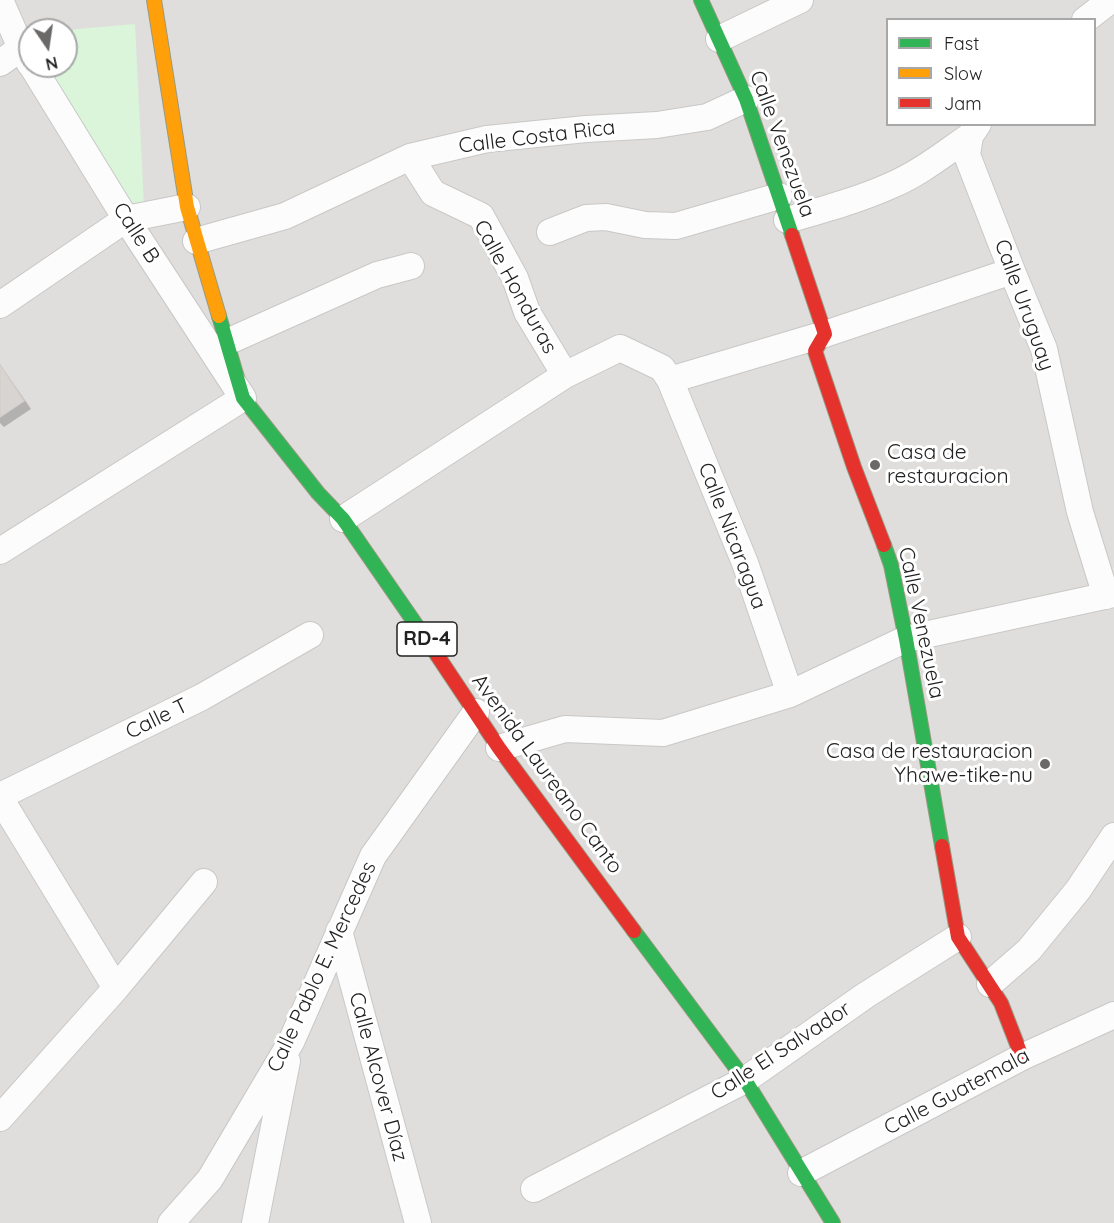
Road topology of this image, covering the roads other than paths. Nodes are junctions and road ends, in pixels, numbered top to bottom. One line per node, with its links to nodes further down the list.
1 (0, 0): 8 (street, Calle B)
2 (154, 0): 13 (main road, Avenida Laureano Canto / RD-4)
3 (701, 0): 7 (main road, Calle Venezuela)
4 (800, 0): 7 (street)
5 (1112, 1): 6 (street)
6 (1088, 18)
7 (719, 39): 10 (main road, Calle Venezuela)
8 (18, 51)
9 (33, 78): 15 (street, Calle B)
10 (746, 99): 12 (street, Calle Costa Rica); 14 (main road, Calle Venezuela)
11 (974, 130): 14 (street); 19 (street, Calle Uruguay)
12 (410, 157): 17 (street, Calle Costa Rica); 23 (street, Calle Honduras)
13 (187, 207): 15 (street); 17 (main road, Avenida Laureano Canto / RD-4)
14 (783, 208): 16 (street); 21 (main road, Calle Venezuela)
15 (126, 219): 20 (street); 25 (street, Calle B)
16 (550, 232)
17 (196, 241): 22 (main road, Avenida Laureano Canto / RD-4)
18 (411, 266): 22 (street)
19 (1012, 272): 21 (street); 28 (street, Calle Uruguay)
20 (0, 305)
21 (825, 334): 24 (street); 30 (main road, Calle Venezuela)
22 (227, 342): 25 (main road, Avenida Laureano Canto / RD-4)
23 (565, 375): 24 (street); 26 (street)
24 (670, 380): 31 (street, Calle Nicaragua)
25 (243, 398): 26 (main road, Avenida Laureano Canto / RD-4); 27 (street)
26 (343, 519): 32 (main road, Avenida Laureano Canto / RD-4)
27 (0, 551)
28 (1110, 595): 30 (street)
29 (310, 635): 34 (street, Calle T)
30 (906, 639): 31 (street); 38 (main road, Calle Venezuela)
31 (790, 694): 33 (street)
32 (476, 712): 33 (main road, Avenida Laureano Canto / RD-4); 37 (street, Calle Pablo E. Mercedes)
33 (499, 748): 44 (main road, Avenida Laureano Canto / RD-4)
34 (0, 797): 40 (street)
35 (1114, 836): 39 (street)
36 (204, 882): 40 (street)
37 (339, 931): 42 (street, Calle Pablo E. Mercedes); 50 (street, Calle Alcover Díaz)
38 (958, 937): 39 (main road, Calle Venezuela); 44 (street, Calle El Salvador)
39 (990, 984): 43 (main road, Calle Venezuela)
40 (116, 988): 45 (street)
41 (1114, 1015): 43 (street, Calle Guatemala)
42 (291, 1042): 48 (street, Calle Pablo E. Mercedes); 49 (street)
43 (1022, 1057): 46 (street, Calle Guatemala)
44 (745, 1080): 46 (main road, Avenida Laureano Canto / RD-4); 47 (street, Calle El Salvador)
45 (5, 1103)
46 (801, 1173): 51 (main road, Avenida Laureano Canto / RD-4)
47 (534, 1189)
48 (171, 1223)
49 (255, 1223)
50 (418, 1223)
51 (833, 1223)

